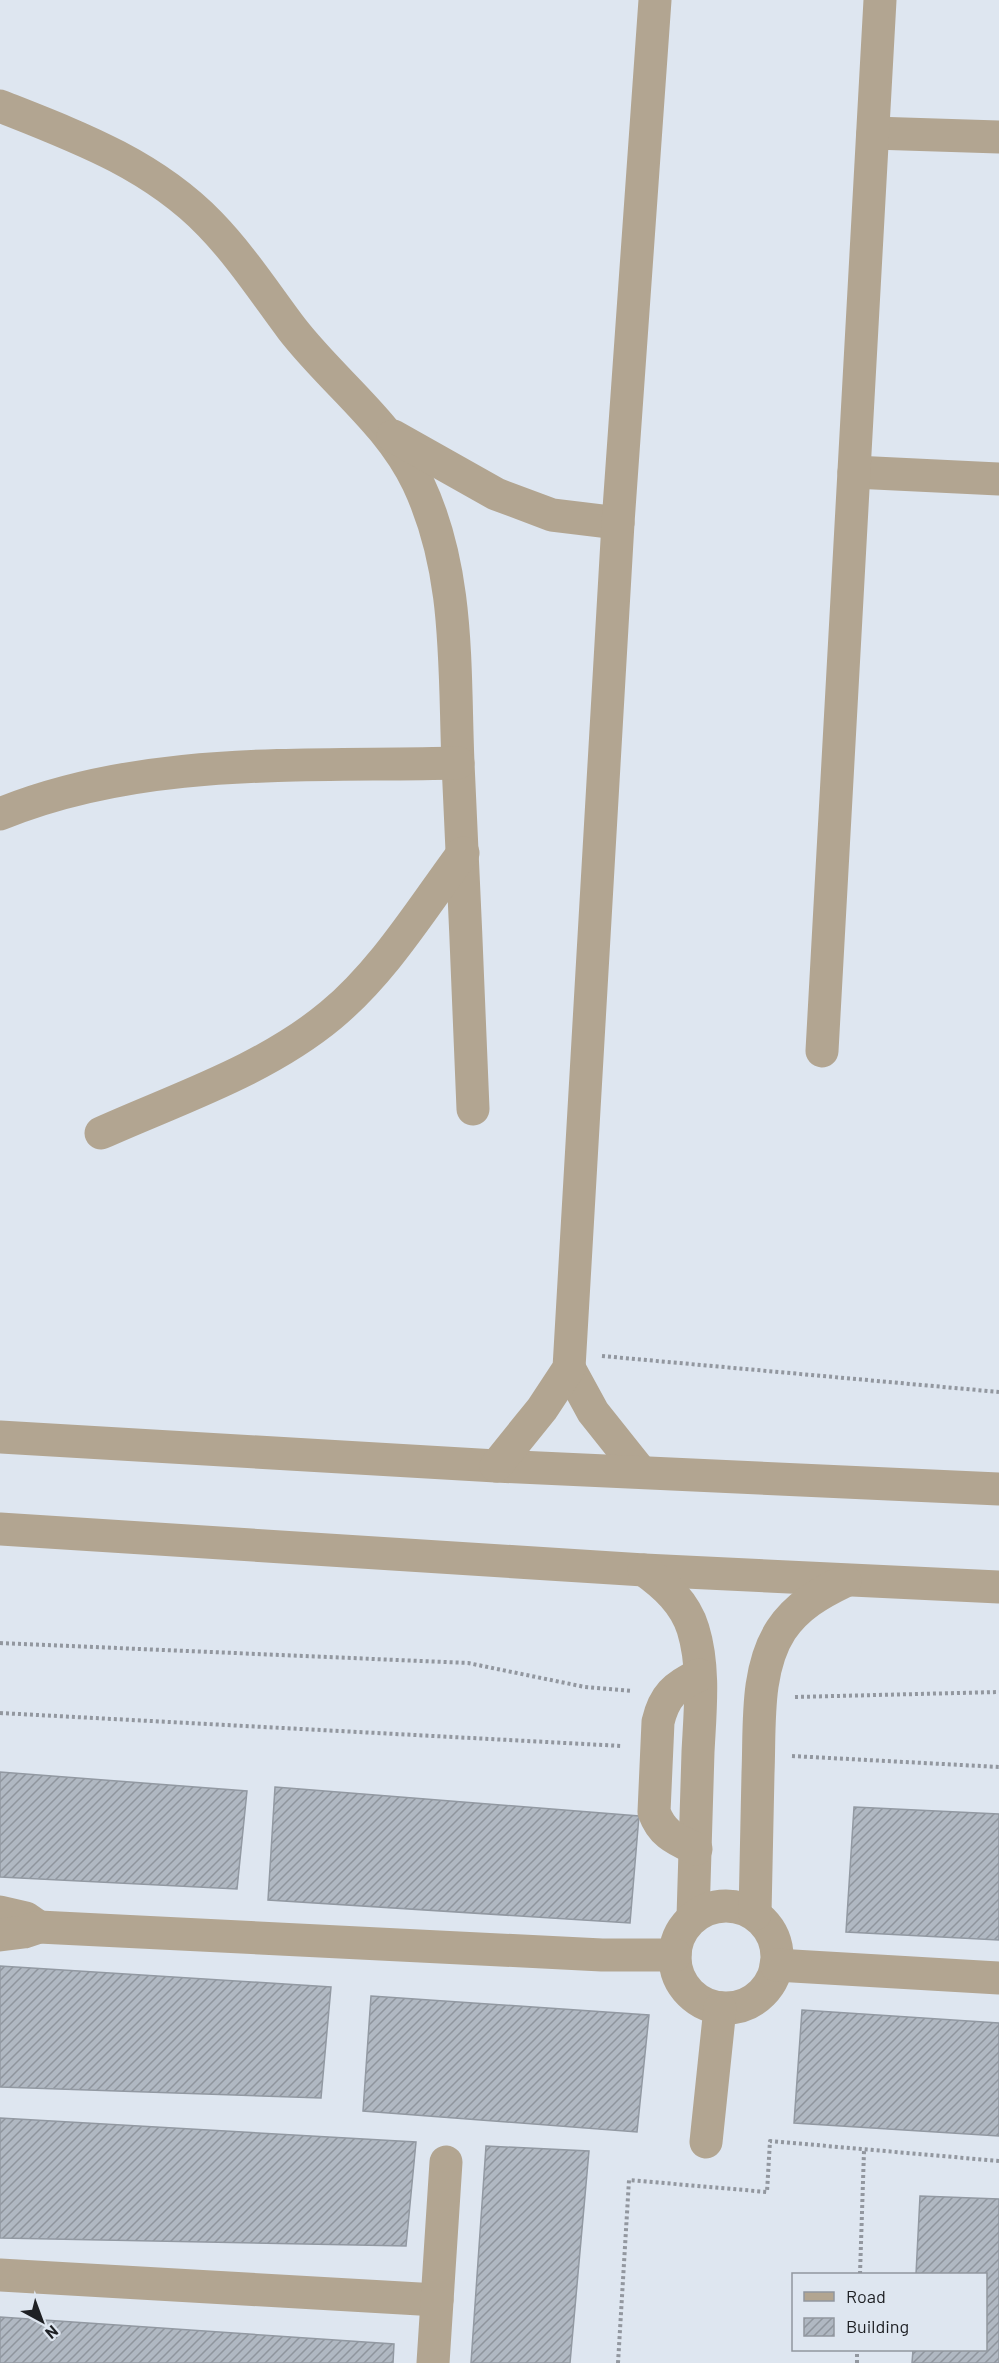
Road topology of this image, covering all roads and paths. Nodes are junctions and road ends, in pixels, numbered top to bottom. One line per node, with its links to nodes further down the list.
1 (655, 0): 9 (street)
2 (880, 0): 4 (street)
3 (0, 106): 6 (street)
4 (873, 133): 5 (street); 7 (street)
5 (999, 137)
6 (383, 430): 9 (street); 10 (street)
7 (854, 472): 8 (street); 13 (street)
8 (999, 479)
9 (618, 523): 16 (street)
10 (458, 763): 11 (street); 12 (street)
11 (0, 814)
12 (463, 853): 14 (street); 15 (street)
13 (822, 1051)
14 (473, 1109)
15 (101, 1133)
16 (569, 1361): 17 (path); 19 (street); 20 (street)
17 (999, 1392)
18 (0, 1437): 19 (street)
19 (496, 1466): 20 (street)
20 (640, 1471): 21 (street)
21 (999, 1489)
22 (0, 1529): 23 (street)
23 (32, 1531): 24 (street); 25 (street)
24 (0, 1550)
25 (644, 1570): 26 (street); 29 (street)
26 (846, 1581): 27 (street); 32 (street)
27 (999, 1587)
28 (0, 1643): 31 (path)
29 (699, 1676): 31 (street); 37 (street)
30 (999, 1692): 32 (path)
31 (668, 1694): 34 (street)
32 (761, 1698): 35 (street)
33 (0, 1713): 34 (path)
34 (656, 1747): 37 (street)
35 (759, 1754): 36 (path); 39 (street)
36 (999, 1767)
37 (696, 1849): 40 (street)
38 (0, 1912): 41 (street)
39 (755, 1914): 40 (street); 44 (street)
40 (693, 1917): 43 (street)
41 (39, 1927): 42 (street); 43 (street)
42 (0, 1935)
43 (675, 1955): 46 (street)
44 (776, 1965): 45 (street); 46 (street)
45 (999, 1978)
46 (720, 2008): 47 (street)
47 (706, 2142)
48 (864, 2151): 49 (path); 51 (path); 55 (path)
49 (999, 2161)
50 (446, 2162): 53 (street)
51 (860, 2273)
52 (0, 2275): 53 (street)
53 (437, 2300): 54 (street)
54 (433, 2363)
55 (618, 2363)

